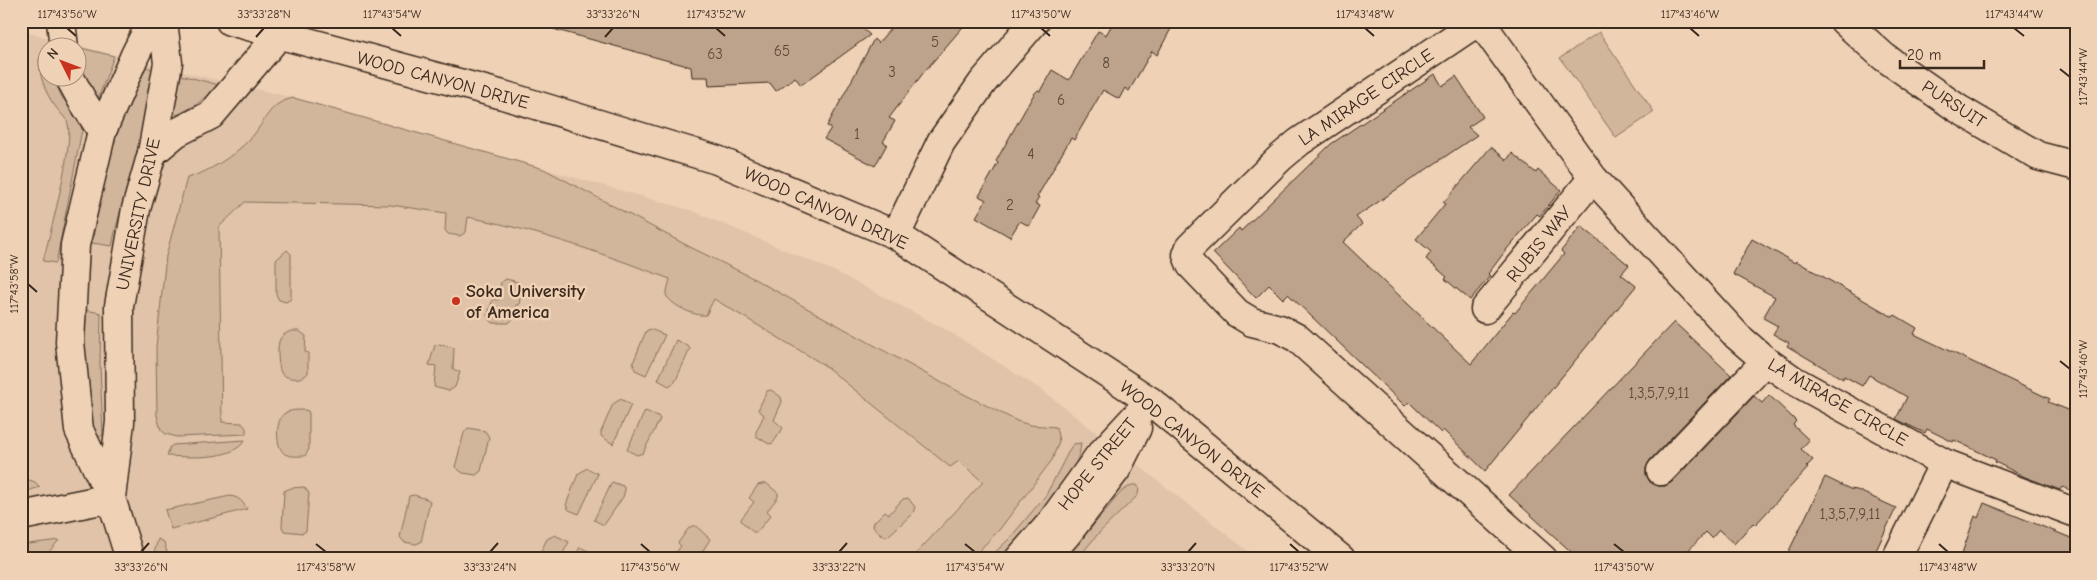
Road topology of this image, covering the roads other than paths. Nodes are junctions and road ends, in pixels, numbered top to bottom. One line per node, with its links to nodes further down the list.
1 (61, 21): 8 (street)
2 (152, 21): 10 (street, UNIVERSITY DRIVE)
3 (163, 21): 11 (street, UNIVERSITY DRIVE)
4 (230, 21): 7 (street, WOOD CANYON DRIVE)
5 (1035, 21): 14 (street)
6 (1844, 21): 12 (street, PURSUIT)
7 (279, 35): 11 (street); 14 (street, WOOD CANYON DRIVE)
8 (63, 38)
9 (75, 88): 10 (street)
10 (102, 131): 20 (street, UNIVERSITY DRIVE)
11 (152, 153): 20 (street, UNIVERSITY DRIVE)
12 (2076, 166)
13 (1593, 178): 15 (street, RUBIS WAY); 16 (street, LA MIRAGE CIRCLE); 27 (street, LA MIRAGE CIRCLE)
14 (896, 235): 17 (street, WOOD CANYON DRIVE)
15 (1485, 309)
16 (1766, 361): 18 (street, LA MIRAGE CIRCLE); 19 (street)
17 (1150, 401): 24 (street, HOPE STREET); 25 (street, HOPE STREET); 26 (street, WOOD CANYON DRIVE)
18 (1944, 463): 21 (street, LA MIRAGE CIRCLE); 28 (street)
19 (1661, 471)
20 (111, 498): 22 (street); 23 (street, UNIVERSITY DRIVE)
21 (2076, 513)
22 (21, 516)
23 (130, 559)
24 (1019, 559)
25 (1044, 559)
26 (1341, 559)
27 (1543, 559)
28 (1896, 559)

